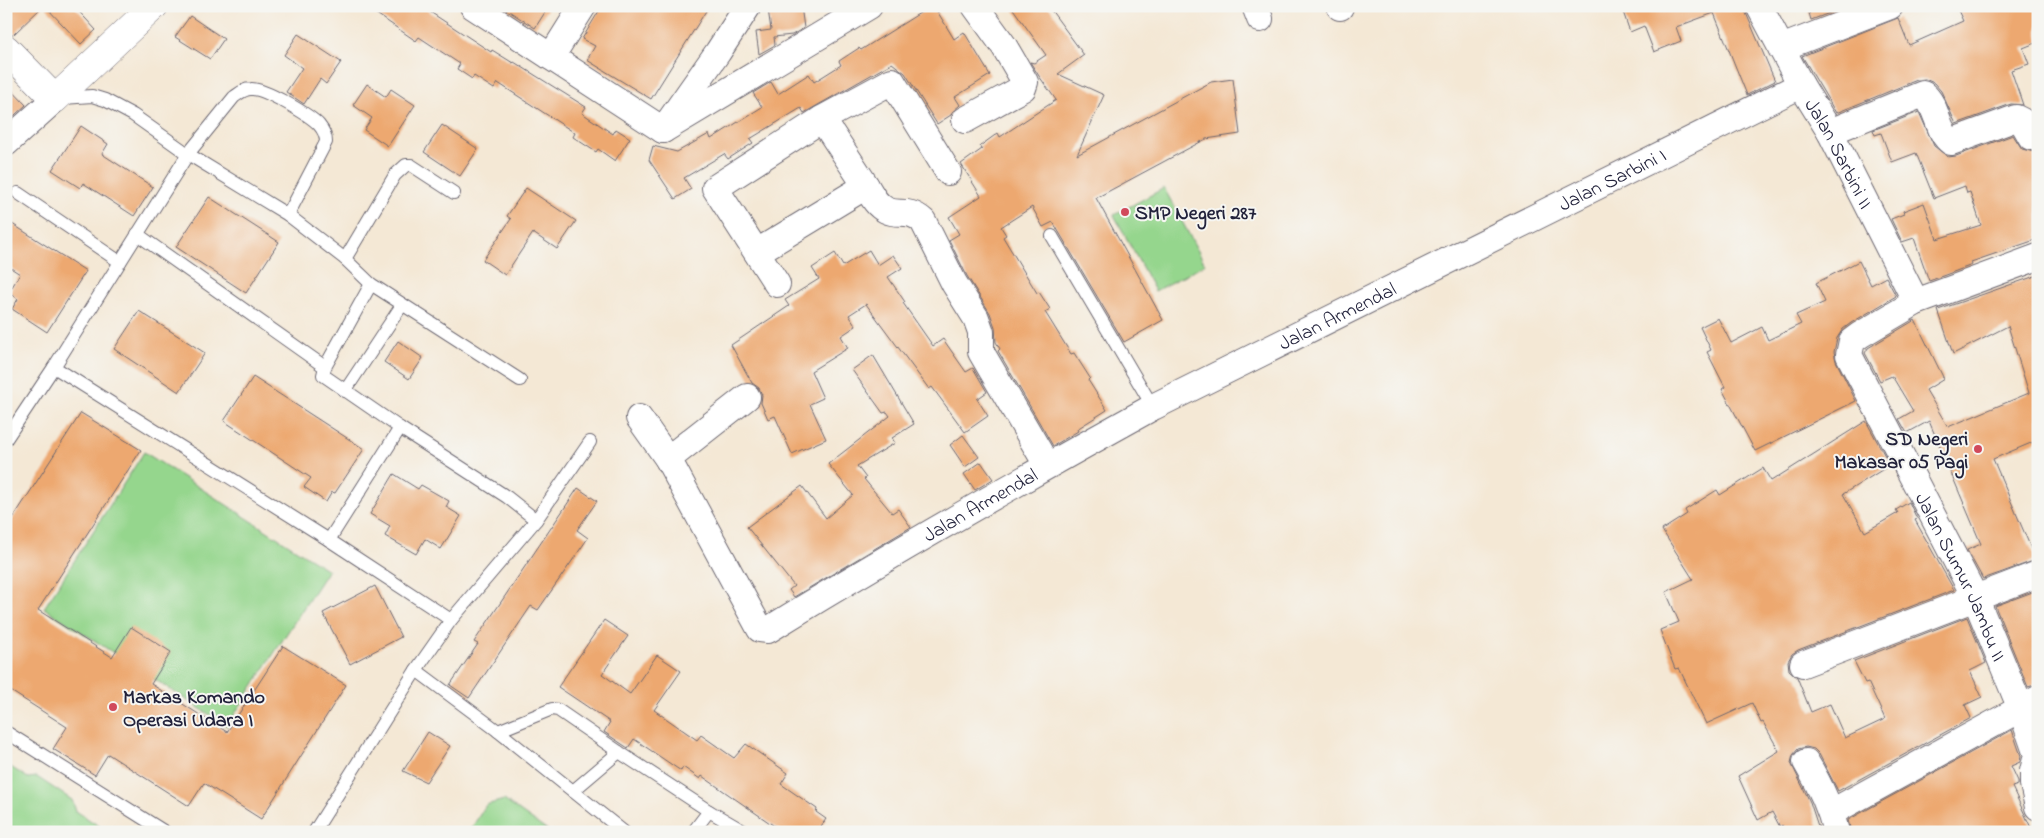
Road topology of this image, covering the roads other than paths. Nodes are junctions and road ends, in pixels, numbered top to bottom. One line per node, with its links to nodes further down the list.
1 (154, 6): 15 (street)
2 (473, 6): 12 (street)
3 (583, 6): 12 (street)
4 (748, 6): 11 (street)
5 (869, 6): 13 (street)
6 (975, 6): 17 (street)
7 (1759, 6): 9 (street, Jalan Sarbini II)
8 (1890, 6): 9 (street)
9 (1781, 48): 14 (street, Jalan Sarbini II)
10 (6, 49): 15 (street)
11 (718, 52): 13 (street); 18 (street)
12 (550, 57): 18 (street)
13 (740, 85): 18 (street)
14 (1801, 85): 19 (street, Jalan Sarbini II); 34 (street, Jalan Sarbini I)
15 (55, 99): 21 (street); 22 (lane)
16 (822, 119): 23 (street); 24 (street); 30 (street)
17 (965, 120)
18 (663, 130)
19 (1830, 132): 20 (street); 37 (street, Jalan Sarbini II)
20 (2038, 138)
21 (6, 144)
22 (188, 154): 27 (lane); 27 (lane); 28 (lane)
23 (948, 172)
24 (866, 186): 30 (street); 50 (street)
25 (18, 193): 33 (lane)
26 (454, 193): 32 (lane)
27 (288, 215): 32 (lane)
28 (137, 234): 33 (lane); 40 (lane)
29 (1052, 236): 44 (lane)
30 (757, 252): 36 (street)
31 (2038, 257): 37 (street, Jalan Sumur Jambu II)
32 (346, 259): 35 (lane)
33 (120, 262): 39 (lane)
34 (1421, 273): 44 (street, Jalan Armendal)
35 (371, 284): 38 (lane); 40 (lane)
36 (777, 284)
37 (1916, 302): 54 (street, Jalan Sumur Jambu II)
38 (402, 305): 41 (lane); 42 (lane)
39 (54, 367): 47 (lane); 52 (lane)
40 (325, 367): 42 (lane)
41 (520, 380)
42 (345, 391): 46 (lane)
43 (747, 397): 49 (street)
44 (1153, 407): 50 (street, Jalan Armendal)
45 (639, 418): 49 (street, Jalan Armendal)
46 (400, 428): 51 (lane); 52 (lane)
47 (6, 438)
48 (590, 442): 51 (lane)
49 (668, 459): 50 (street, Jalan Armendal)
50 (1047, 465)
51 (536, 520): 55 (lane)
52 (329, 540): 55 (lane)
53 (2038, 574): 54 (street)
54 (1975, 596): 56 (street); 58 (street, Jalan Sumur Jambu II)
55 (452, 620): 57 (lane)
56 (1803, 664)
57 (416, 670): 59 (lane); 68 (lane)
58 (2029, 704): 64 (street, Jalan Sumur Jambu II); 66 (street)
59 (498, 731): 61 (lane); 63 (lane)
60 (6, 732): 67 (lane)
61 (619, 752): 63 (lane); 65 (lane)
62 (1806, 762): 66 (street)
63 (573, 791): 69 (lane)
64 (2038, 807)
65 (710, 811): 70 (lane); 71 (lane)
66 (1834, 822)
67 (165, 832)
68 (314, 832)
69 (624, 832)
70 (693, 832)
71 (745, 832)

